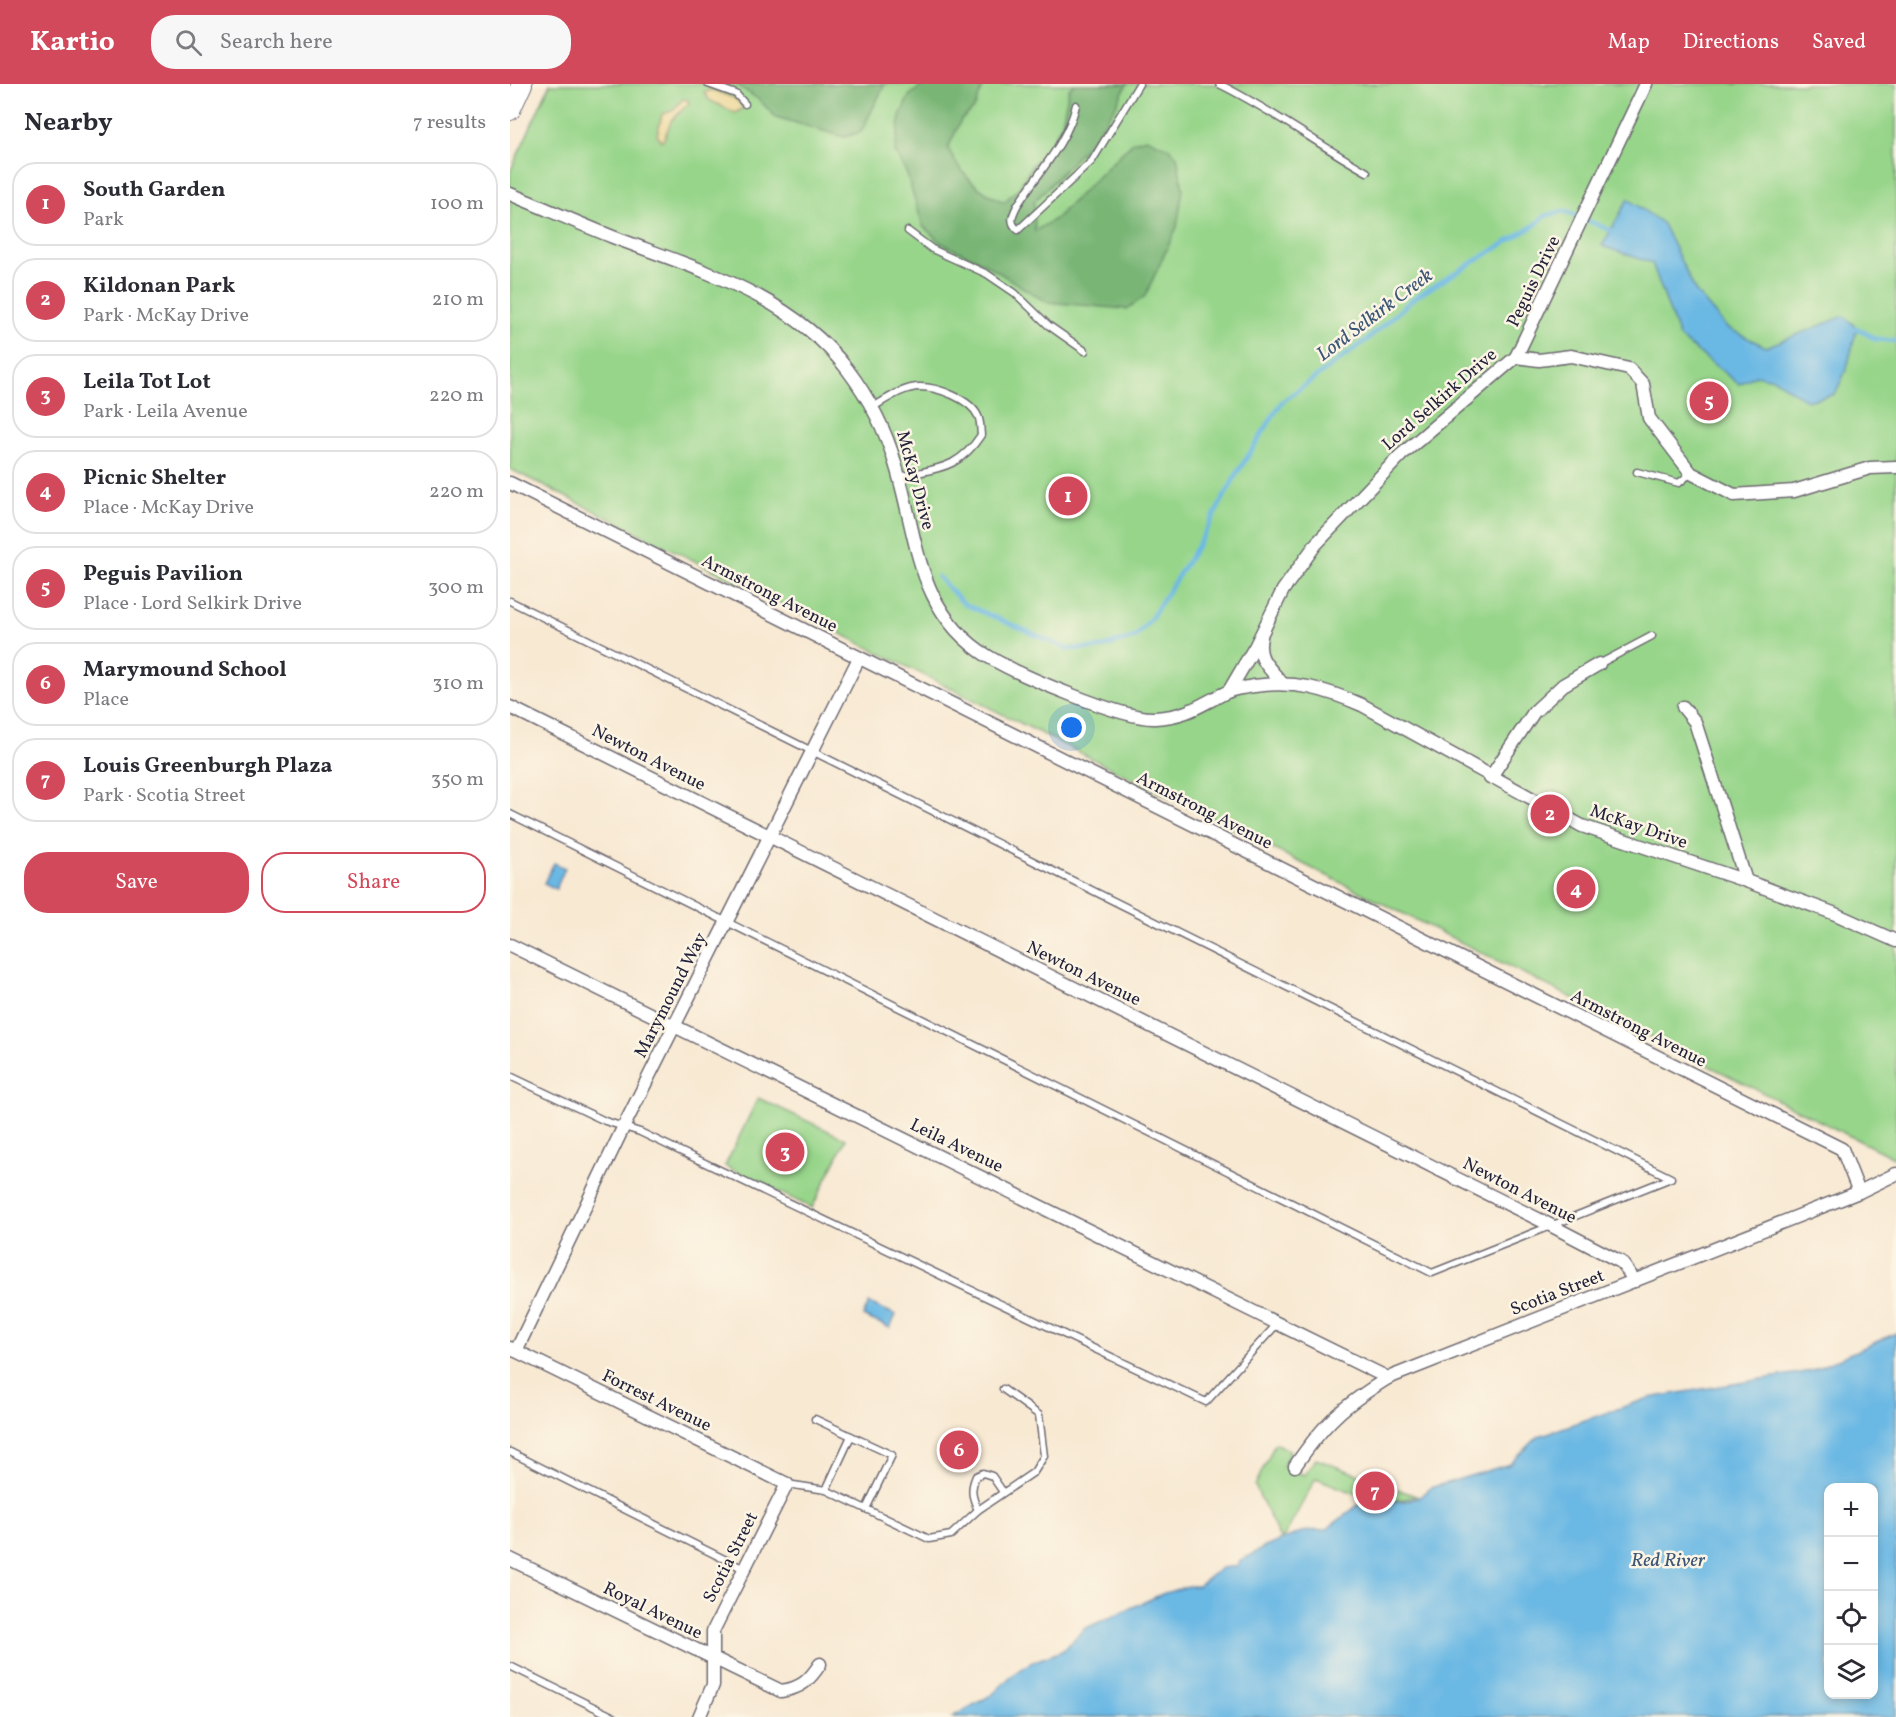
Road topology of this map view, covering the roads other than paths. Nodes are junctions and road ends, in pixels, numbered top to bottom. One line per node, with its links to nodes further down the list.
1 (522, 84): 8 (main road)
2 (708, 84): 6 (lane)
3 (1139, 84): 7 (lane)
4 (1219, 84): 9 (lane)
5 (1646, 84): 13 (street, Peguis Drive)
6 (745, 104)
7 (1076, 105)
8 (510, 110)
9 (1367, 172)
10 (510, 194): 14 (street, McKay Drive)
11 (908, 231): 12 (lane)
12 (1085, 351)
13 (1516, 357): 17 (street, Lord Selkirk Drive); 21 (street, Lord Selkirk Drive)
14 (873, 407): 18 (street, McKay Drive); 18 (lane)
15 (1896, 467): 17 (street, Lord Selkirk Drive)
16 (1637, 472): 17 (lane)
17 (1691, 473)
18 (899, 477): 26 (street, McKay Drive)
19 (510, 483): 23 (street, Armstrong Avenue)
20 (510, 601): 29 (lane)
21 (1261, 636): 25 (street); 26 (street, Lord Selkirk Drive)
22 (1652, 636): 24 (lane)
23 (859, 658): 29 (street, Marymound Way); 41 (street, Armstrong Avenue)
24 (1599, 664): 30 (street)
25 (1281, 682): 26 (street, McKay Drive); 30 (street, McKay Drive)
26 (1229, 691)
27 (510, 707): 32 (street, Newton Avenue)
28 (1683, 707): 33 (street)
29 (813, 752): 32 (street, Marymound Way); 42 (lane)
30 (1490, 778): 33 (street, McKay Drive)
31 (510, 814): 34 (lane)
32 (769, 837): 34 (street, Marymound Way); 42 (street, Newton Avenue)
33 (1746, 881): 35 (street, McKay Drive)
34 (727, 921): 37 (street, Marymound Way); 42 (lane)
35 (1896, 941)
36 (510, 945): 37 (street, Leila Avenue)
37 (675, 1025): 39 (street, Marymound Way); 44 (street, Leila Avenue)
38 (510, 1076): 39 (lane)
39 (623, 1128): 44 (lane); 45 (street, Marymound Way)
40 (1896, 1174): 41 (street, Scotia Street)
41 (1860, 1192): 43 (street, Scotia Street)
42 (1552, 1226): 43 (street, Newton Avenue)
43 (1635, 1281): 46 (street, Scotia Street)
44 (1278, 1323): 46 (street, Leila Avenue)
45 (513, 1349): 52 (street, Forrest Avenue)
46 (1388, 1377): 51 (street, Scotia Street)
47 (1003, 1389): 54 (lane)
48 (815, 1419): 49 (lane)
49 (851, 1436): 53 (lane); 55 (lane)
50 (510, 1452): 58 (lane)
51 (1295, 1466)
52 (787, 1484): 53 (lane); 58 (street, Scotia Street)
53 (826, 1490): 55 (lane)
54 (1003, 1492): 56 (lane); 56 (lane)
55 (866, 1509): 56 (lane)
56 (978, 1510)
57 (510, 1559): 59 (street, Royal Avenue)
58 (744, 1569): 59 (street, Scotia Street)
59 (712, 1660): 60 (street, Royal Avenue); 63 (street, Scotia Street)
60 (820, 1664)
61 (510, 1666): 62 (lane)
62 (614, 1717)
63 (699, 1717)

